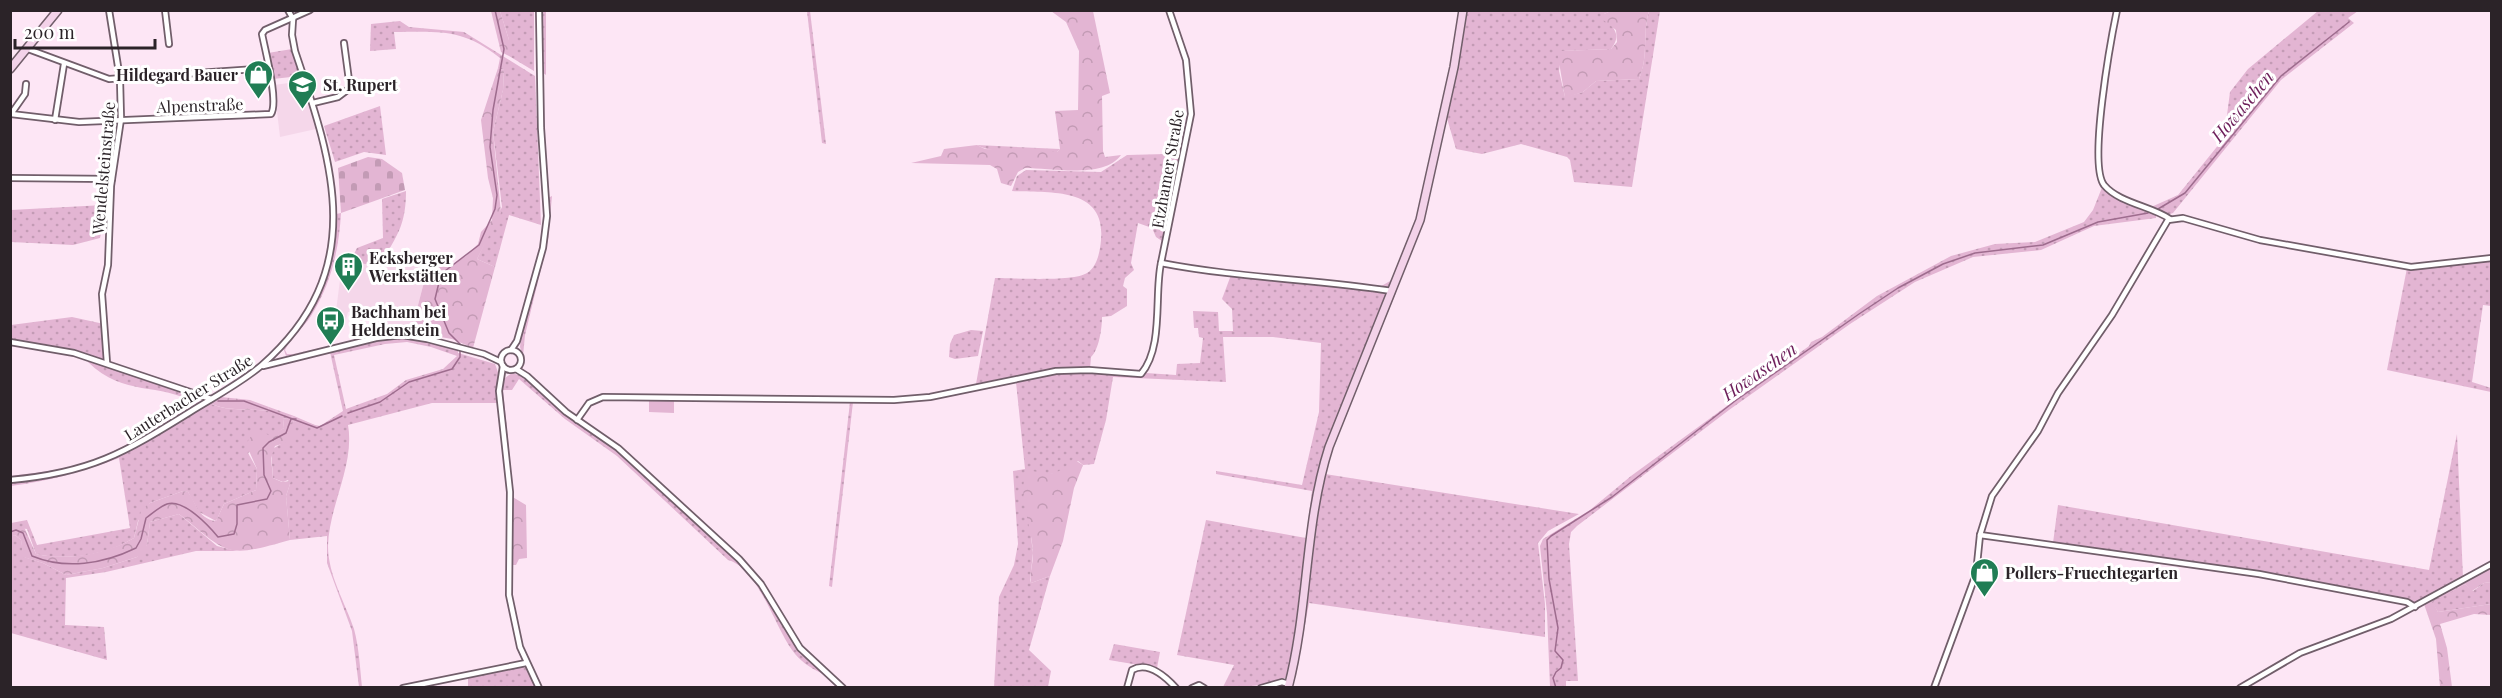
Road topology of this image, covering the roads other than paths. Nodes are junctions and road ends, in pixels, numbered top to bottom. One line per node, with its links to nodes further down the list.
1 (58, 10): 13 (street)
2 (109, 10): 17 (street, Wendelsteinstraße)
3 (165, 10): 12 (street)
4 (288, 10): 10 (street)
5 (310, 10): 10 (street)
6 (539, 10): 29 (street)
7 (1169, 10): 27 (street, Etzhamer Straße)
8 (1463, 10): 28 (street)
9 (2117, 10): 25 (street)
10 (293, 19): 15 (street, Alpenstraße); 19 (street, Lauterbacher Straße)
11 (344, 43): 19 (street)
12 (169, 44)
13 (27, 49): 14 (street); 16 (street)
14 (64, 64): 17 (street); 22 (street)
15 (269, 68): 17 (street); 21 (street, Alpenstraße)
16 (10, 69)
17 (120, 78): 21 (street, Wendelsteinstraße)
18 (26, 84): 20 (street)
19 (313, 103): 31 (street, Lauterbacher Straße)
20 (10, 114): 22 (street)
21 (121, 119): 22 (street); 24 (street, Wendelsteinstraße)
22 (55, 120)
23 (10, 178): 24 (street)
24 (112, 179): 37 (street, Wendelsteinstraße)
25 (2170, 219): 26 (street); 47 (street)
26 (2492, 258)
27 (1161, 263): 28 (street); 45 (street, Etzhamer Straße)
28 (1392, 291): 51 (street)
29 (517, 341): 32 (street); 33 (street)
30 (10, 342): 37 (street)
31 (280, 347): 36 (street); 40 (street, Lauterbacher Straße)
32 (511, 350): 33 (street); 35 (street)
33 (518, 353): 39 (street)
34 (484, 354): 35 (street); 36 (street); 38 (street)
35 (503, 355): 38 (street)
36 (289, 359): 40 (street)
37 (107, 363): 44 (street)
38 (502, 364): 41 (street); 43 (street)
39 (521, 364): 41 (street); 42 (street)
40 (260, 367): 44 (street, Lauterbacher Straße)
41 (513, 370): 42 (street); 43 (street)
42 (527, 376): 45 (street)
43 (501, 382): 50 (street)
44 (212, 399): 46 (street, Lauterbacher Straße)
45 (577, 420): 54 (street)
46 (10, 480)
47 (1980, 535): 49 (street); 60 (street)
48 (2492, 564): 49 (street)
49 (2415, 607): 61 (street)
50 (526, 663): 52 (street); 53 (street)
51 (1289, 686): 59 (street)
52 (403, 687)
53 (539, 687)
54 (843, 687)
55 (1127, 687): 56 (street)
56 (1176, 687)
57 (1192, 687): 58 (street)
58 (1204, 687)
59 (1261, 687)
60 (1934, 687)
61 (2240, 687)

